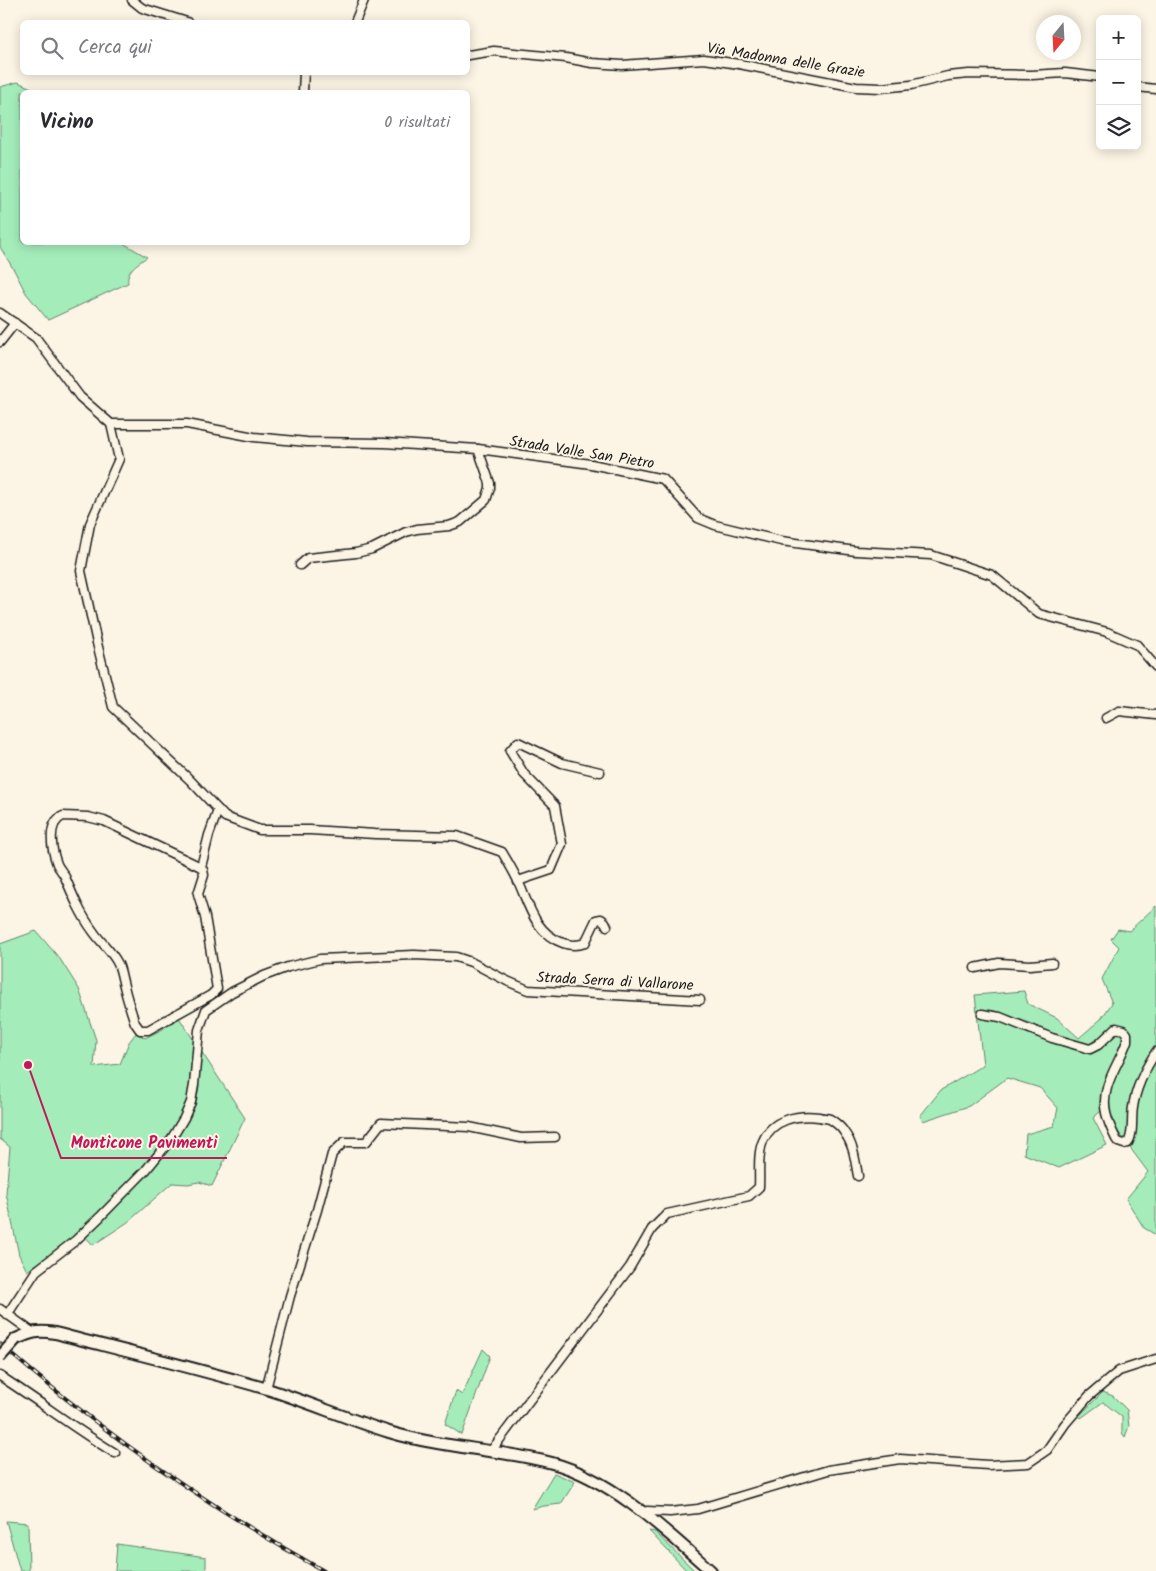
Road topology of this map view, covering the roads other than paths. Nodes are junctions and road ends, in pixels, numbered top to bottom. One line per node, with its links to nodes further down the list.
1 (132, 0): 3 (street)
2 (364, 0): 4 (street)
3 (181, 20)
4 (356, 20)
5 (470, 54): 7 (street, Via Madonna delle Grazie)
6 (304, 75): 10 (street)
7 (1096, 77)
8 (1141, 87): 9 (street)
9 (1156, 89)
10 (303, 90)
11 (0, 312): 12 (street)
12 (15, 323): 13 (street); 14 (street)
13 (0, 342)
14 (111, 424): 15 (street, Strada Valle San Pietro); 21 (street)
15 (478, 449): 16 (street); 17 (street, Strada Valle San Pietro)
16 (300, 565)
17 (1156, 667)
18 (1156, 715): 19 (street)
19 (1106, 718)
20 (600, 772): 23 (street)
21 (218, 810): 22 (street); 23 (street)
22 (201, 867): 27 (street); 27 (street)
23 (518, 881): 24 (street)
24 (607, 926)
25 (1052, 963): 26 (street)
26 (975, 968)
27 (217, 985): 28 (street)
28 (230, 993): 29 (street, Strada Serra di Vallarone); 35 (street, Strada Serra di Vallarone)
29 (700, 1000)
30 (982, 1014): 31 (street)
31 (1156, 1052)
32 (555, 1137): 41 (street)
33 (858, 1176): 42 (street)
34 (0, 1309): 35 (street)
35 (7, 1315): 36 (street); 37 (street)
36 (34, 1332): 37 (street); 41 (street)
37 (16, 1339): 38 (street, bridge)
38 (0, 1357)
39 (1156, 1359): 44 (street)
40 (0, 1376): 43 (street)
41 (266, 1389): 42 (street)
42 (491, 1451): 44 (street)
43 (115, 1453)
44 (644, 1512): 45 (street)
45 (710, 1571)

